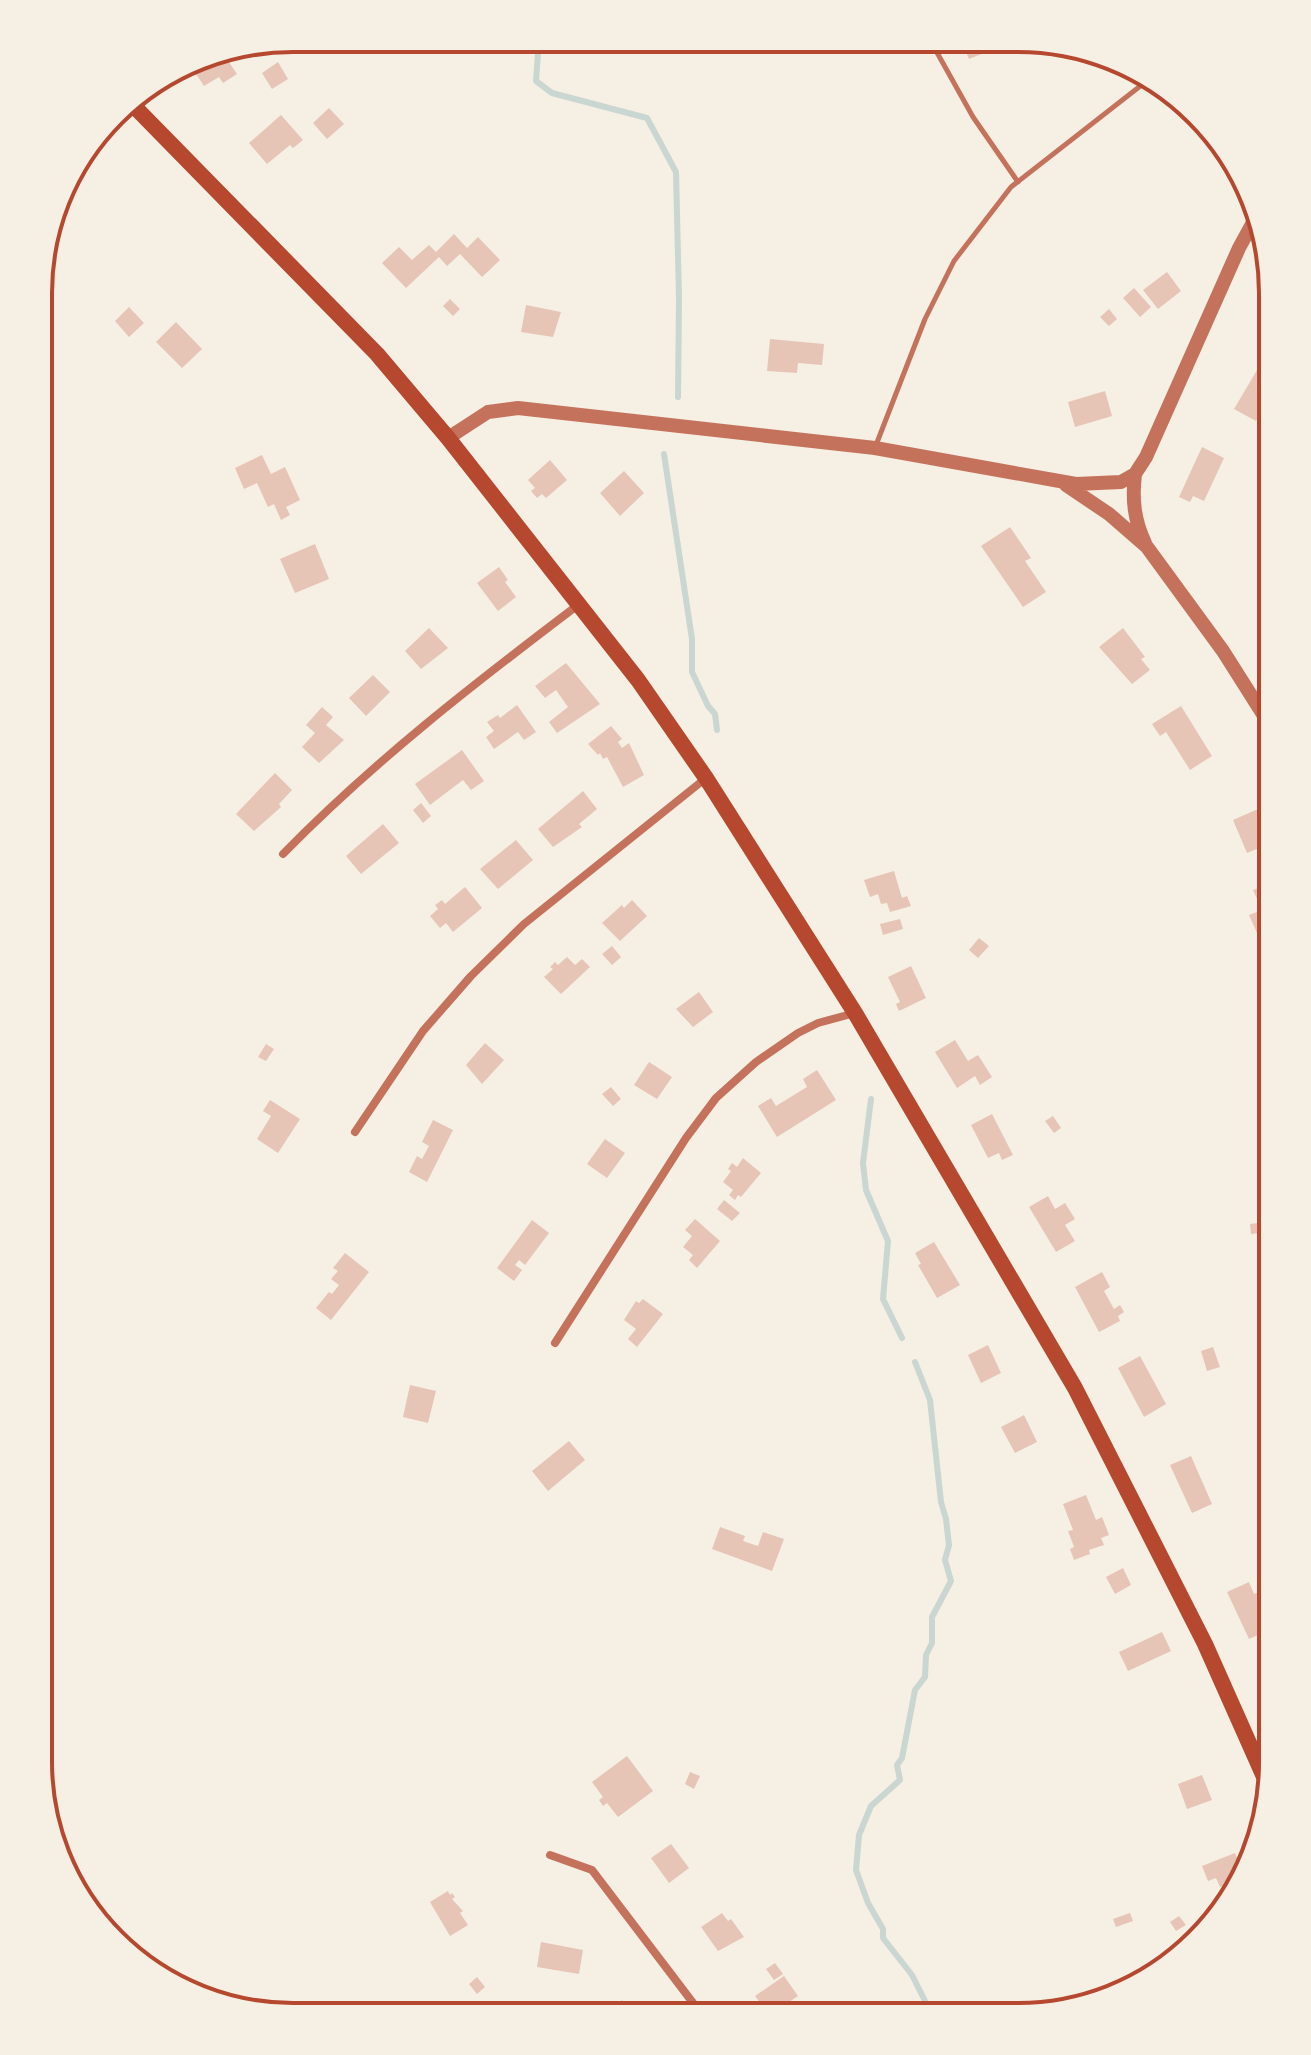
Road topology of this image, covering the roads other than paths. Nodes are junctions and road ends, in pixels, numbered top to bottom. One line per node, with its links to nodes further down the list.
1 (937, 52): 4 (lane)
2 (1141, 86): 4 (lane)
3 (137, 109): 6 (main road)
4 (1018, 182): 7 (lane)
5 (1249, 229): 8 (street)
6 (448, 438): 7 (street); 11 (main road)
7 (875, 448): 9 (street)
8 (1135, 474): 9 (street); 10 (street)
9 (1060, 482): 10 (street)
10 (1147, 547): 12 (street)
11 (578, 605): 13 (main road); 14 (street)
12 (1259, 707)
13 (706, 778): 15 (main road); 16 (street)
14 (283, 854)
15 (855, 1013): 17 (street); 18 (main road)
16 (355, 1132)
17 (555, 1343)
18 (1258, 1763)
19 (550, 1855): 20 (street)
20 (693, 2003)

